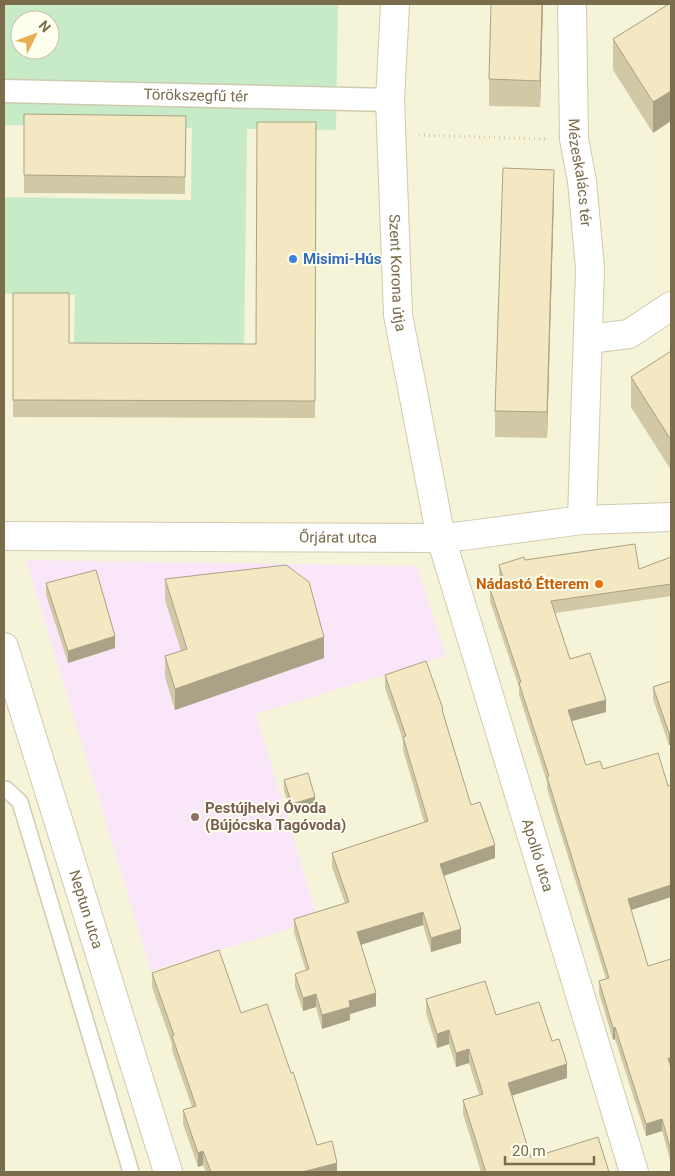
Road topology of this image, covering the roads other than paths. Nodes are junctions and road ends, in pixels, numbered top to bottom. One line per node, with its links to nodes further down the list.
1 (395, 4): 4 (street, Szent Korona útja)
2 (576, 4): 6 (street, Mézeskalács tér)
3 (4, 91): 4 (street, Törökszegfű tér)
4 (390, 100): 10 (street, Szent Korona útja)
5 (671, 306): 6 (street)
6 (589, 339): 8 (street, Mézeskalács tér)
7 (671, 517): 8 (street, Őrjárat utca)
8 (582, 520): 10 (street, Őrjárat utca)
9 (4, 536): 10 (street, Őrjárat utca)
10 (441, 538): 15 (street, Apolló utca)
11 (4, 647): 14 (street, Neptun utca)
12 (4, 789): 13 (lane)
13 (131, 1172)
14 (168, 1172)
15 (634, 1172)

